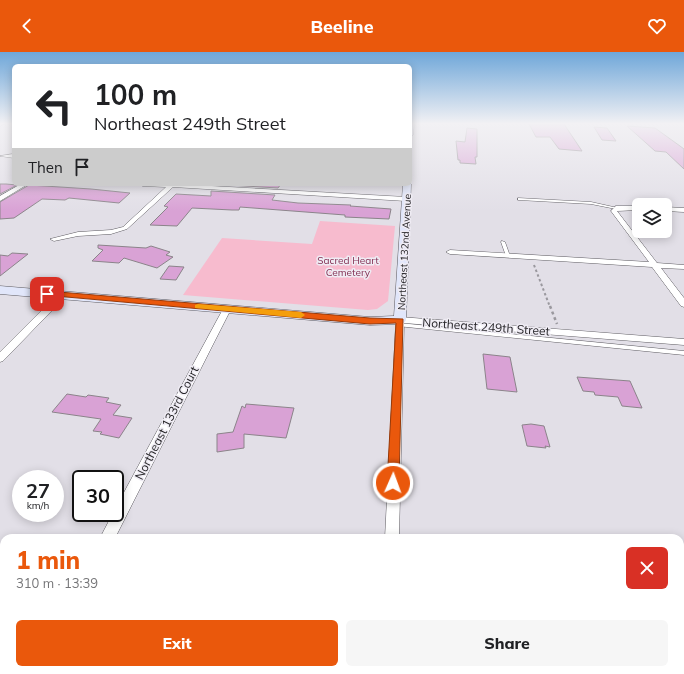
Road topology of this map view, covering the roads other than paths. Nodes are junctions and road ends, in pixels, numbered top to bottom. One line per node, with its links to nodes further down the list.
1 (3, 156): 2 (street)
2 (12, 156)
3 (22, 186): 7 (street)
4 (171, 186): 14 (street)
5 (189, 186): 8 (street)
6 (407, 186): 8 (street, Northeast 132nd Avenue)
7 (0, 199)
8 (406, 199): 24 (street, Northeast 132nd Avenue)
9 (519, 199): 10 (lane)
10 (616, 208): 11 (street); 18 (street)
11 (632, 208)
12 (672, 209): 13 (street)
13 (684, 210)
14 (54, 239)
15 (503, 242): 17 (lane)
16 (450, 252): 17 (street)
17 (508, 256): 18 (street)
18 (655, 265): 19 (street); 22 (street)
19 (684, 266)
20 (0, 290): 21 (street, Northeast 249th Street)
21 (62, 295): 23 (street, Northeast 249th Street); 27 (street)
22 (684, 304)
23 (226, 309): 24 (street, Northeast 249th Street); 28 (street, Northeast 133rd Court)
24 (400, 323): 25 (street, Northeast 249th Street); 26 (lane); 29 (street)
25 (684, 342)
26 (684, 353)
27 (0, 358)
28 (109, 534)
29 (392, 534)

